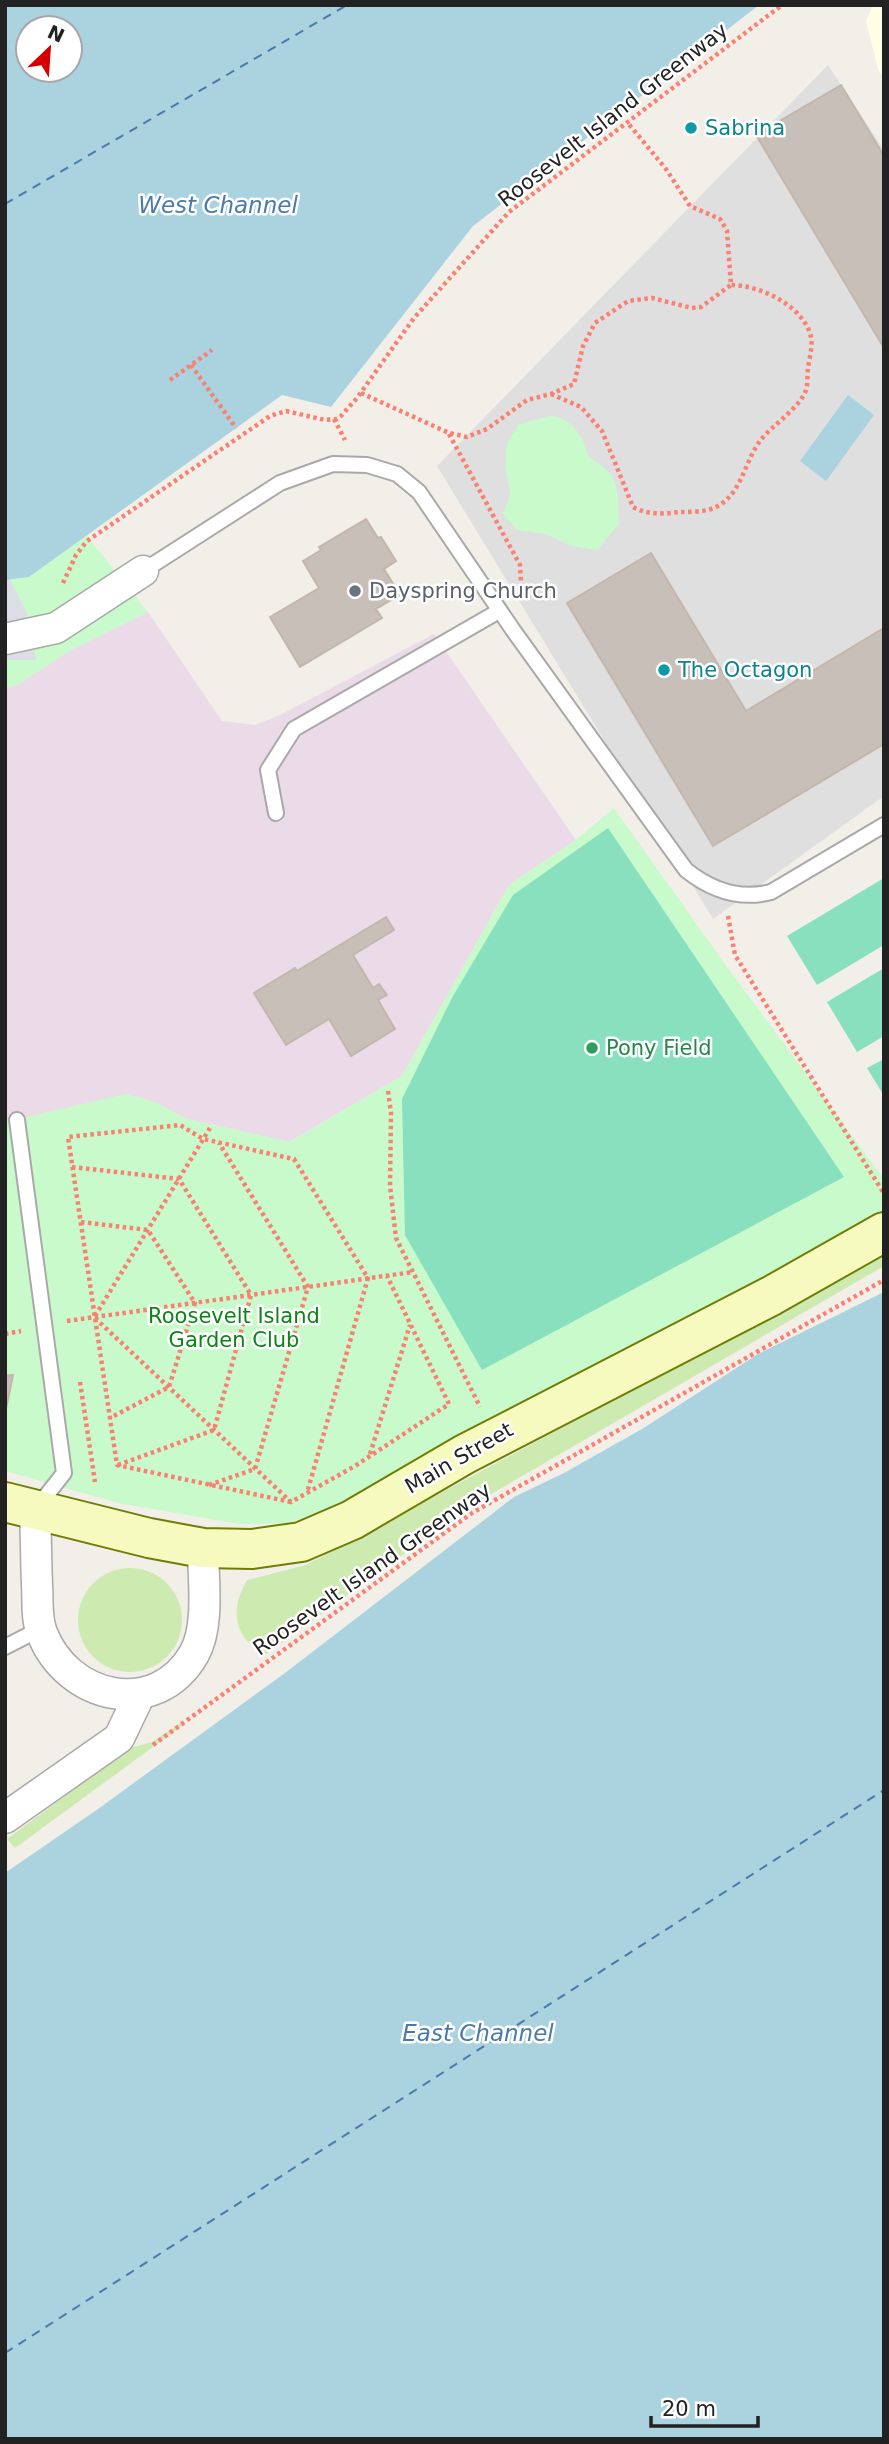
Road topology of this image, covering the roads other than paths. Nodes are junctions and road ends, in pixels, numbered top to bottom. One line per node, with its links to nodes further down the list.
1 (143, 571): 2 (lane); 3 (street)
2 (499, 611): 4 (lane); 5 (lane)
3 (5, 639)
4 (276, 813)
5 (884, 825)
6 (17, 1119): 8 (lane)
7 (884, 1232): 9 (street, Main Street)
8 (20, 1506): 9 (street, Main Street); 10 (street)
9 (204, 1548): 12 (street)
10 (40, 1629): 11 (lane); 12 (street)
11 (5, 1647)
12 (140, 1694): 13 (street)
13 (5, 1818)

